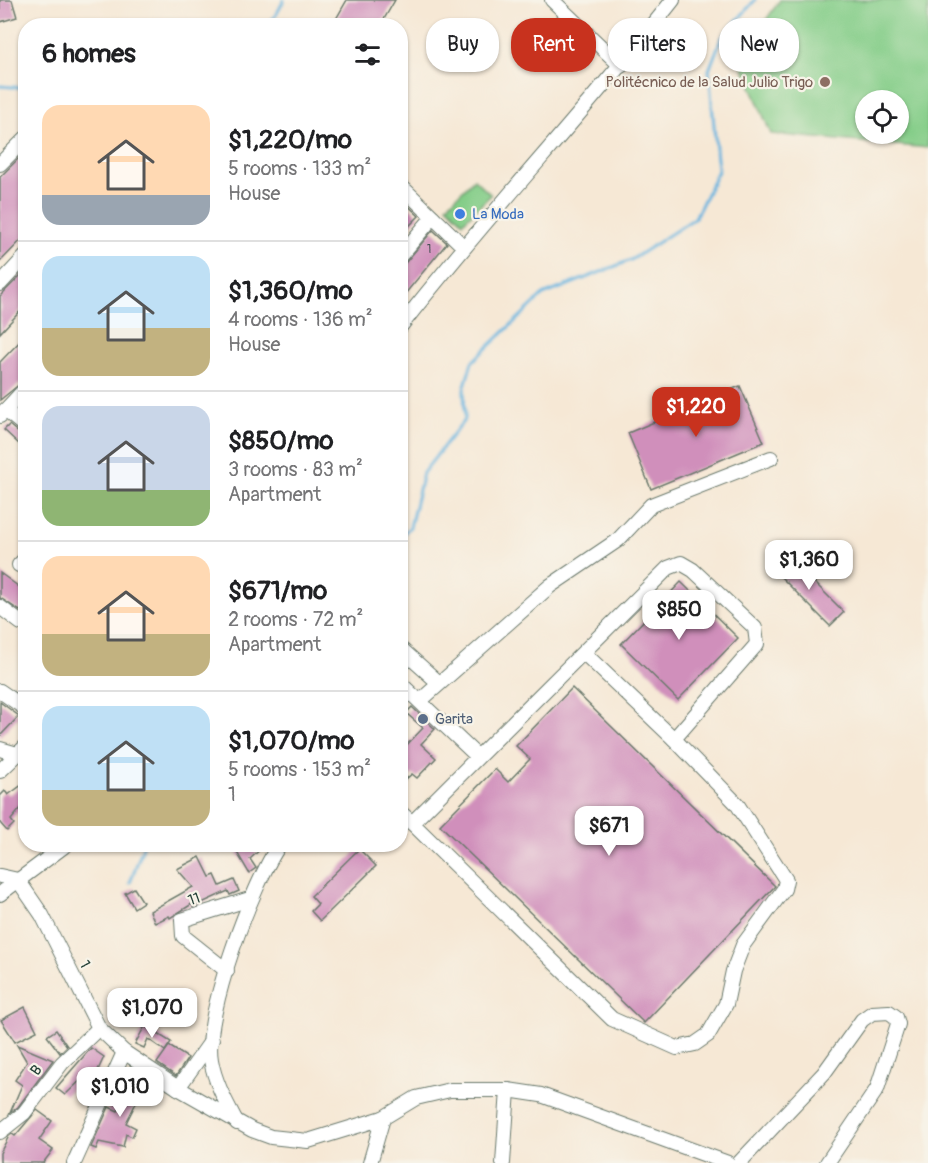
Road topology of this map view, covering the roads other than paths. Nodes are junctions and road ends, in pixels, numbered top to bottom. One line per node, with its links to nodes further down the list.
1 (552, 0): 4 (street)
2 (673, 0): 3 (street)
3 (659, 18)
4 (608, 54)
5 (616, 72): 10 (street)
6 (18, 145): 7 (street)
7 (0, 164)
8 (408, 193): 9 (street)
9 (433, 217): 10 (street); 11 (street)
10 (463, 246): 14 (street)
11 (408, 247)
12 (18, 265): 13 (street)
13 (0, 284)
14 (408, 317)
15 (18, 397): 16 (street)
16 (3, 413): 17 (street)
17 (18, 421)
18 (771, 458): 23 (street)
19 (0, 607): 20 (street)
20 (18, 621)
21 (585, 654): 28 (street); 28 (street); 32 (street)
22 (408, 655): 23 (street)
23 (438, 682): 26 (street)
24 (408, 690): 26 (street)
25 (0, 691): 27 (street)
26 (420, 700): 32 (street)
27 (18, 703)
28 (674, 739): 35 (street)
29 (0, 749): 30 (street)
30 (18, 750)
31 (18, 753): 33 (street)
32 (478, 757): 35 (street)
33 (0, 771)
34 (408, 819): 35 (street)
35 (412, 823)
36 (56, 852): 39 (street)
37 (275, 852): 41 (street)
38 (0, 876): 39 (street)
39 (18, 880): 40 (street); 43 (street, 1)
40 (0, 894)
41 (250, 899): 42 (street); 42 (street, 11)
42 (227, 971): 44 (street)
43 (99, 1028): 45 (street, 1); 50 (street, B)
44 (212, 1040): 46 (street); 49 (street)
45 (124, 1052): 46 (street, 1); 52 (street)
46 (178, 1088): 49 (street, 1)
47 (508, 1090): 48 (street, 1); 51 (street, 1); 54 (street)
48 (383, 1118): 49 (street, 1); 53 (street)
49 (237, 1123)
50 (0, 1132)
51 (699, 1158): 55 (street, 1)
52 (74, 1163)
53 (370, 1163)
54 (502, 1163)
55 (728, 1163)
56 (740, 1163): 57 (street)
57 (827, 1163)

